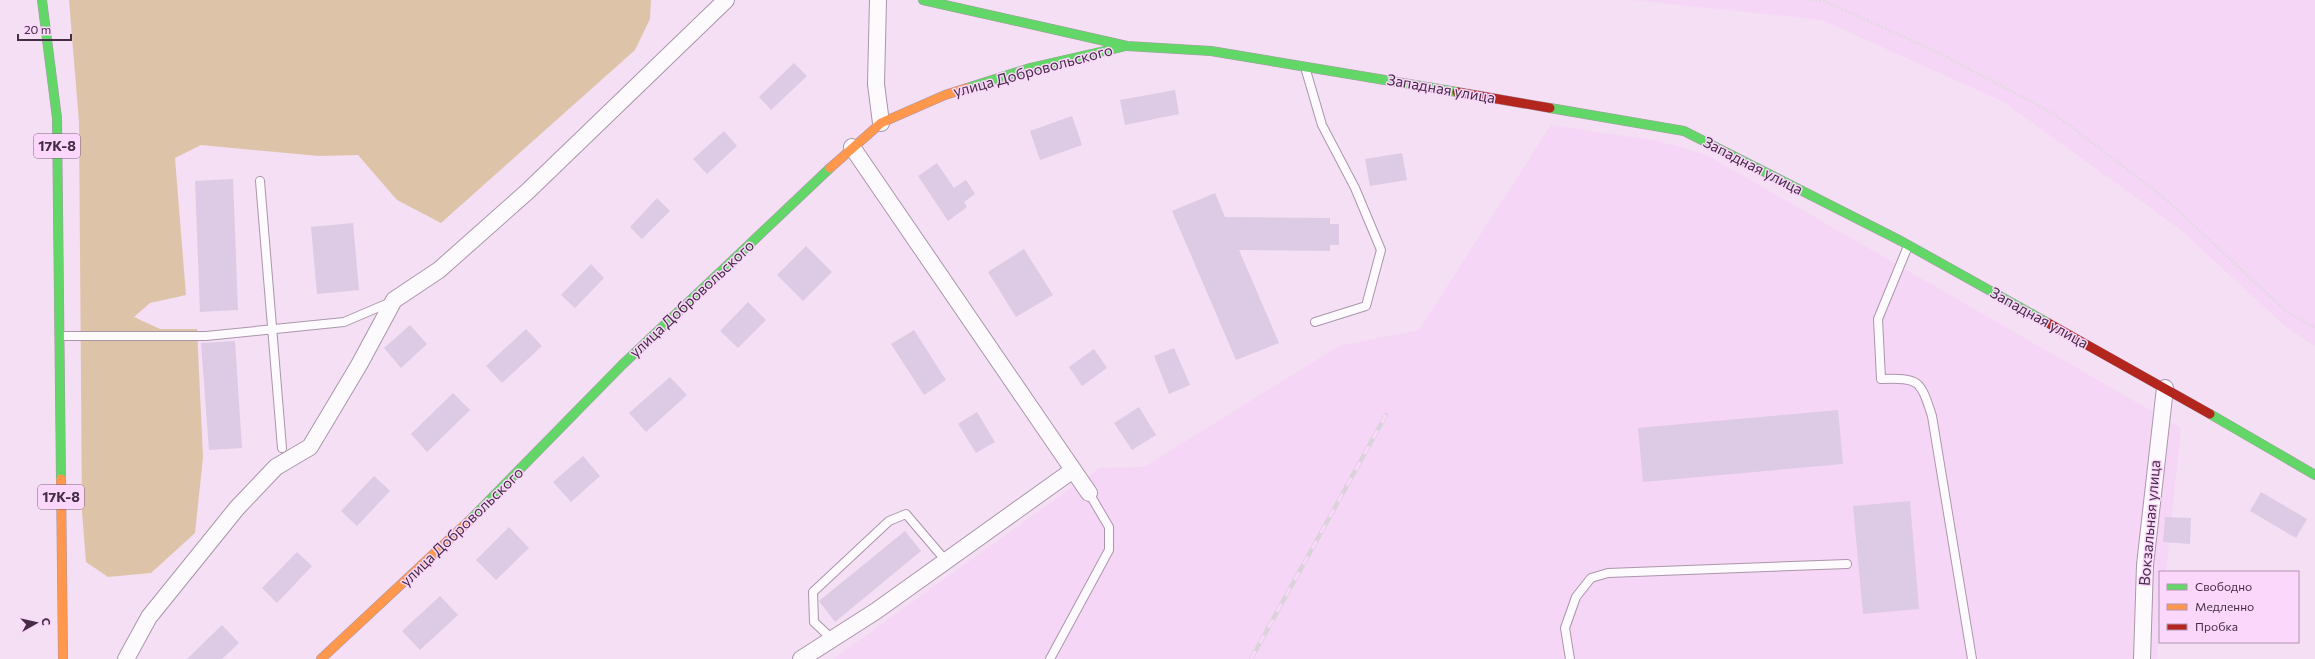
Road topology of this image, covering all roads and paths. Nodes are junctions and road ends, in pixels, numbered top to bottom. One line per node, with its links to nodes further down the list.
1 (42, 0): 16 (street, 17К-8)
2 (726, 0): 12 (street)
3 (878, 0): 8 (street)
4 (923, 0): 6 (street)
5 (1811, 0): 14 (path)
6 (1127, 46): 7 (street, Западная улица); 8 (street, улица Добровольского)
7 (1304, 64): 11 (street, Западная улица); 13 (lane)
8 (881, 123): 9 (street, улица Добровольского)
9 (852, 146): 19 (street); 27 (street, улица Добровольского)
10 (260, 181): 15 (lane)
11 (1908, 245): 17 (street, Западная улица); 31 (lane)
12 (394, 300): 15 (lane); 26 (street)
13 (1315, 322)
14 (2315, 328)
15 (272, 329): 16 (lane); 18 (lane)
16 (59, 336): 25 (street, 17К-8)
17 (2165, 388): 20 (street, Западная улица); 32 (street, Вокзальная улица)
18 (282, 448)
19 (1073, 470): 21 (street); 22 (street)
20 (2315, 475)
21 (1089, 493): 29 (lane)
22 (946, 561): 24 (street); 24 (lane)
23 (1847, 564): 30 (lane)
24 (832, 639): 28 (street)
25 (63, 659)
26 (126, 659)
27 (321, 659)
28 (801, 659)
29 (1050, 659)
30 (1570, 659)
31 (1972, 659)
32 (2142, 659)

